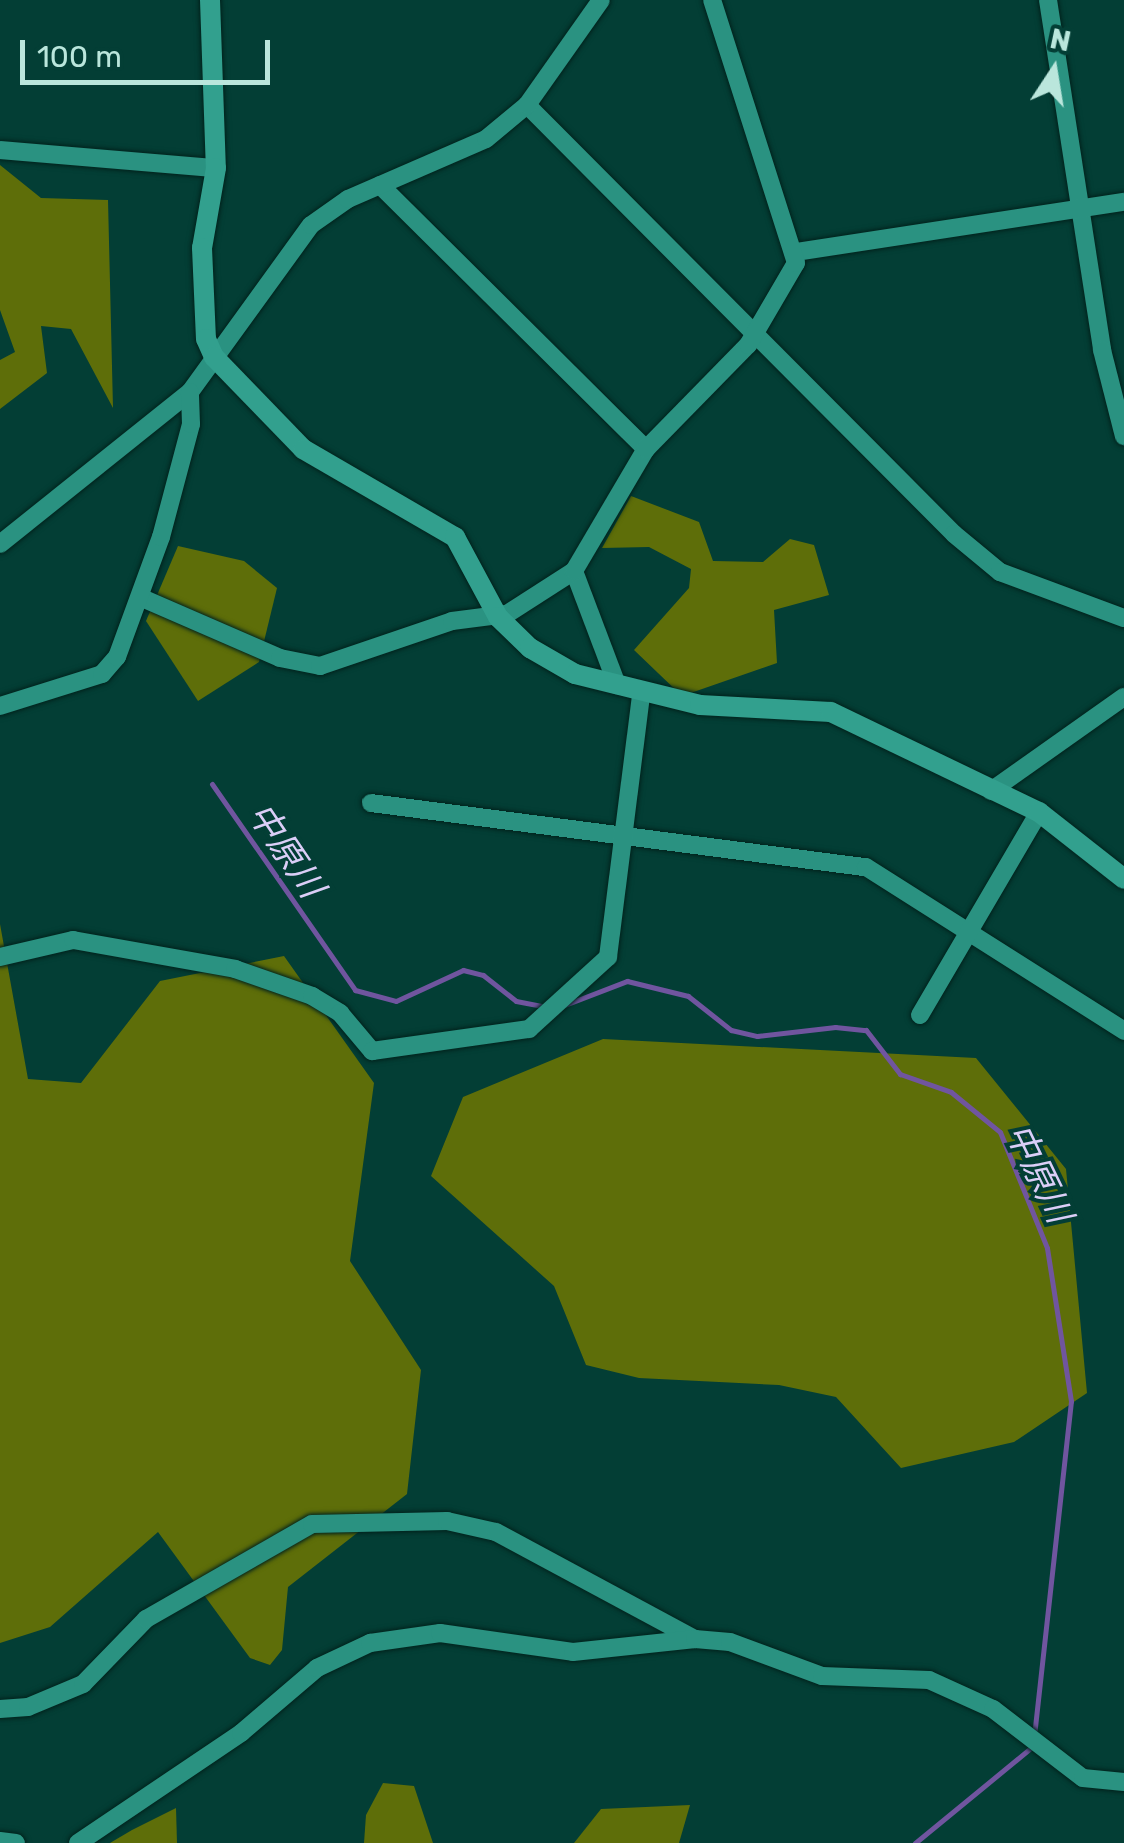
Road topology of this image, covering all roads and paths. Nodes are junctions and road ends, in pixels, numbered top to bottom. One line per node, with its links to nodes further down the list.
1 (210, 0): 7 (street)
2 (601, 0): 5 (street)
3 (712, 0): 11 (street)
4 (1048, 0): 10 (street)
5 (527, 106): 8 (street); 12 (street)
6 (0, 150): 7 (street)
7 (216, 168): 13 (street)
8 (380, 185): 13 (street); 16 (street)
9 (1124, 202): 10 (street)
10 (1080, 209): 11 (street); 15 (street)
11 (796, 252): 12 (street)
12 (755, 330): 16 (street); 21 (street)
13 (214, 357): 14 (street); 20 (street)
14 (190, 392): 17 (street); 19 (street)
15 (1124, 436)
16 (646, 449): 18 (street)
17 (0, 544)
18 (574, 572): 20 (street); 22 (street)
19 (142, 598): 20 (street); 25 (street)
20 (498, 617): 22 (street)
21 (1124, 618)
22 (617, 685): 23 (street)
23 (640, 694): 26 (street); 29 (street)
24 (1124, 698): 26 (street)
25 (0, 706)
26 (992, 791): 28 (street)
27 (371, 803): 29 (street)
28 (1038, 812): 30 (street); 31 (street)
29 (621, 835): 31 (street); 32 (street)
30 (1124, 879)
31 (969, 931): 33 (street); 34 (street)
32 (0, 957)
33 (920, 1015)
34 (1124, 1031)
35 (695, 1640): 36 (street); 37 (street); 40 (street)
36 (0, 1709)
37 (1124, 1782)
38 (0, 1840): 39 (street)
39 (16, 1843)
40 (78, 1843)

